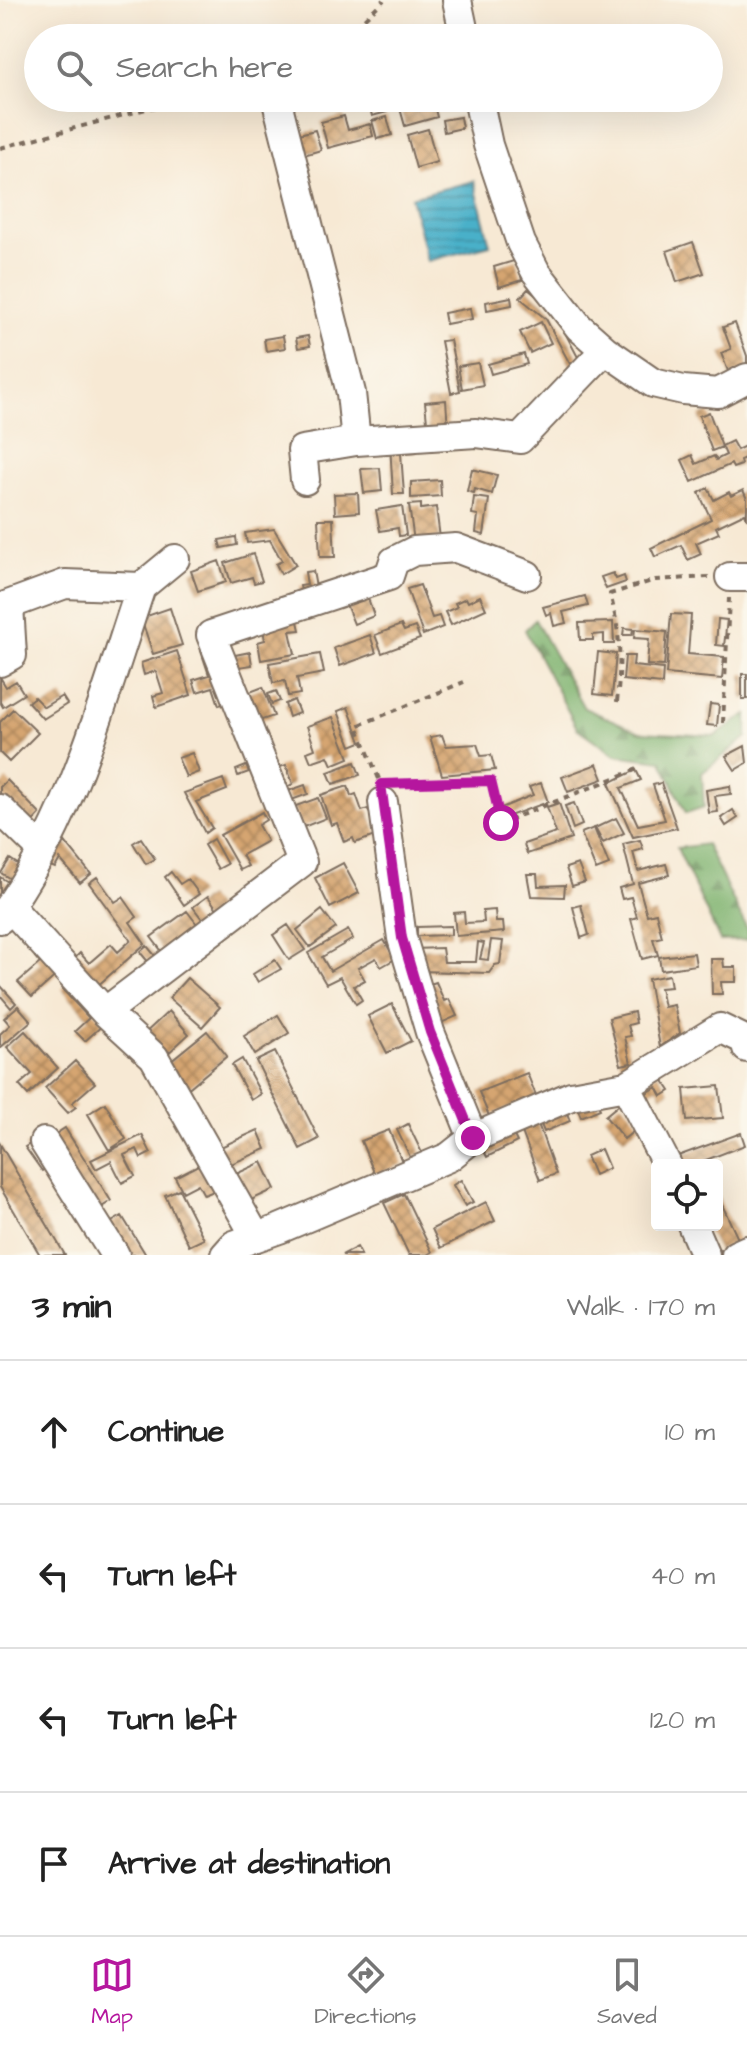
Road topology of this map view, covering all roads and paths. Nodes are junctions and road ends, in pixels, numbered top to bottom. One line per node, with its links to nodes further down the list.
1 (384, 0): 3 (path)
2 (457, 0): 4 (street)
3 (359, 24)
4 (462, 24)
5 (135, 112): 8 (path)
6 (280, 112): 11 (street)
7 (481, 112): 9 (street)
8 (0, 148)
9 (605, 350): 10 (street); 11 (street)
10 (747, 378)
11 (356, 441): 12 (street)
12 (305, 480)
13 (175, 559): 16 (street)
14 (527, 575): 27 (street)
15 (738, 577): 20 (path); 21 (path)
16 (141, 587): 17 (street); 25 (street)
17 (4, 606): 18 (street)
18 (0, 662)
19 (464, 682): 23 (path)
20 (617, 702)
21 (723, 723)
22 (640, 768): 23 (path)
23 (382, 793): 30 (street)
24 (0, 809): 25 (street)
25 (42, 850): 26 (street)
26 (5, 913): 27 (street)
27 (105, 1012): 34 (street)
28 (747, 1048): 29 (street)
29 (626, 1086): 30 (street); 32 (street)
30 (473, 1138): 34 (street)
31 (44, 1142): 36 (street)
32 (664, 1159)
33 (695, 1231): 37 (street)
34 (231, 1248)
35 (747, 1250): 38 (street)
36 (115, 1255)
37 (705, 1255)
38 (736, 1255)

